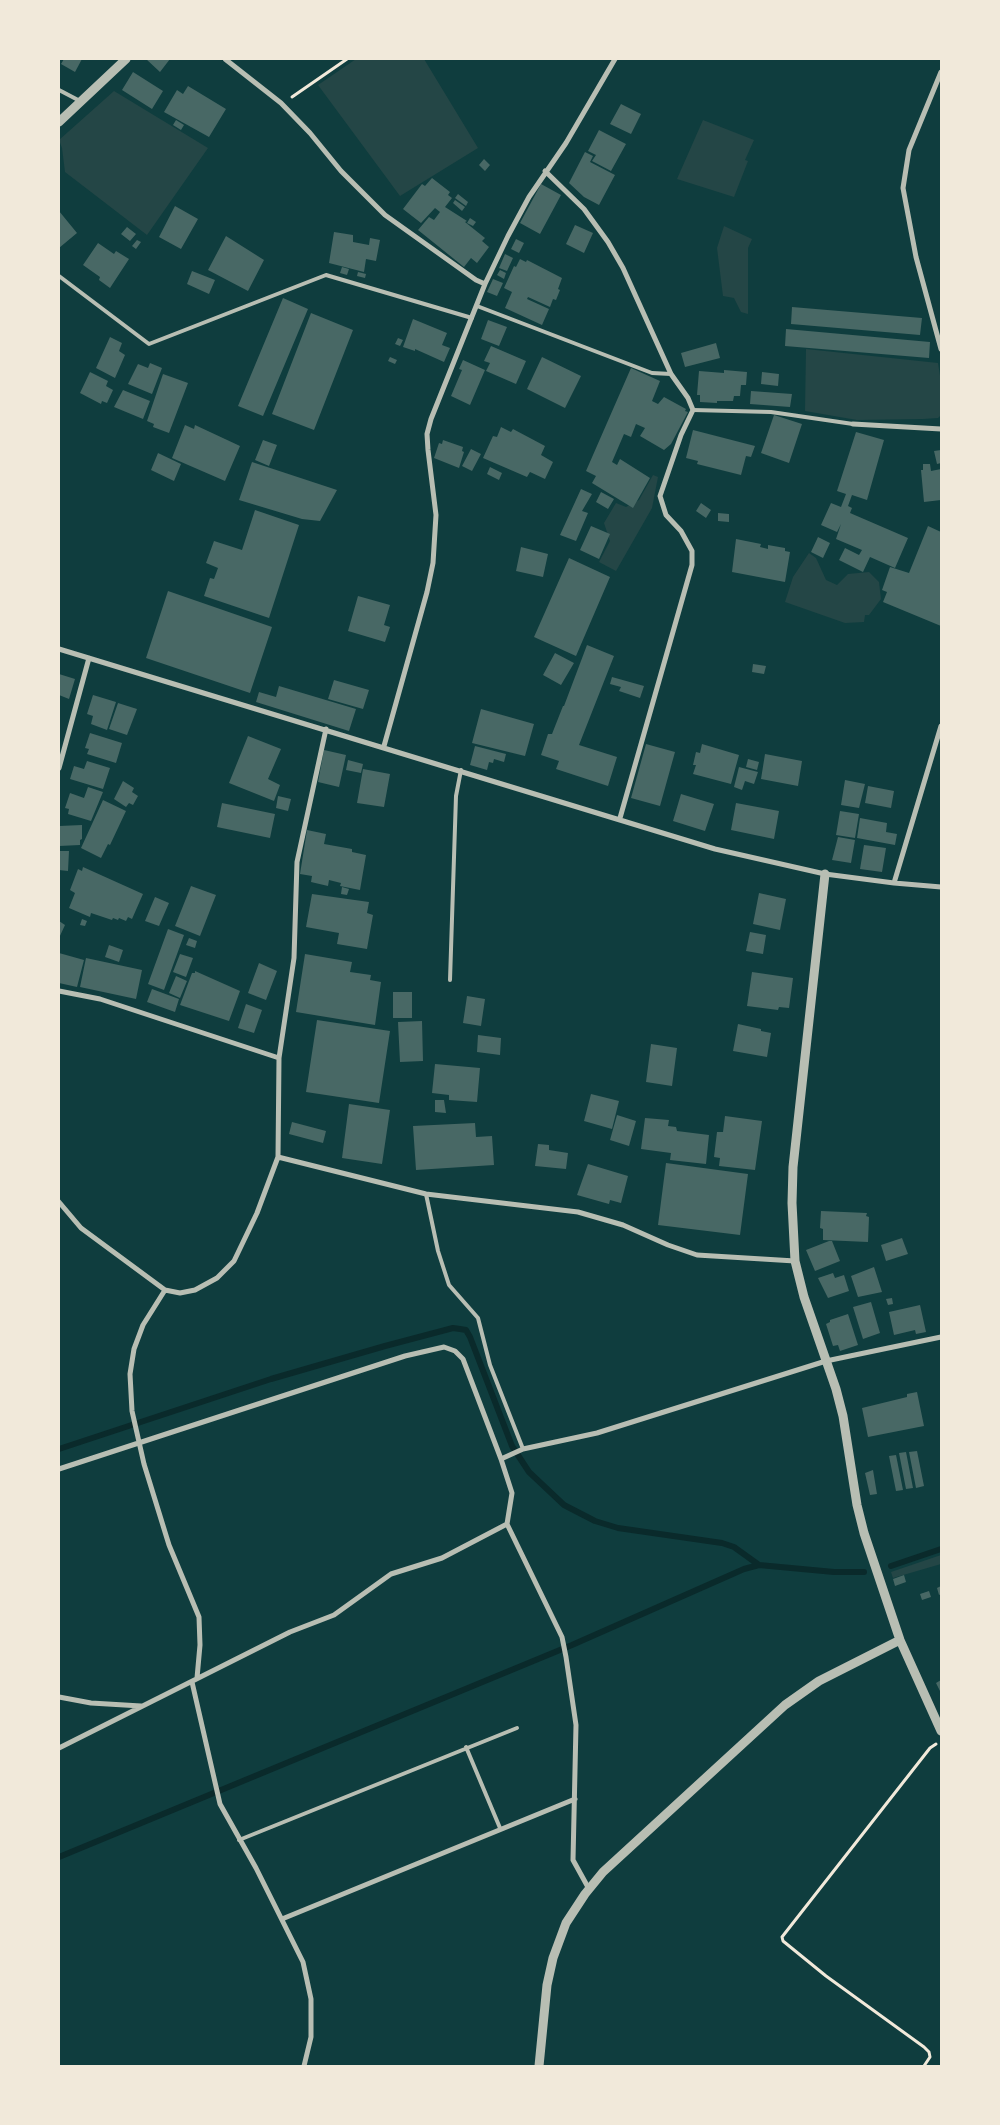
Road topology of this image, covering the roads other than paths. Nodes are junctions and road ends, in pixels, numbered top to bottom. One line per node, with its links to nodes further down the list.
1 (126, 59): 6 (street)
2 (225, 59): 10 (street)
3 (615, 59): 8 (street)
4 (941, 72): 13 (street)
5 (59, 90): 6 (lane)
6 (82, 102): 7 (street)
7 (59, 122)
8 (546, 171): 10 (street); 14 (street)
9 (59, 276): 12 (lane)
10 (485, 284): 11 (street)
11 (477, 306): 12 (street); 14 (lane)
12 (472, 318): 22 (street)
13 (941, 349)
14 (671, 374): 15 (street)
15 (693, 410): 16 (lane); 25 (street)
16 (854, 424): 17 (street)
17 (941, 429)
18 (59, 649): 19 (street)
19 (89, 658): 21 (street); 23 (street)
20 (941, 726): 27 (street)
21 (326, 729): 22 (street); 31 (street)
22 (384, 746): 24 (street)
23 (59, 768)
24 (461, 770): 25 (street); 29 (lane)
25 (620, 818): 26 (street)
26 (825, 874): 27 (street); 35 (street)
27 (894, 883): 28 (street)
28 (941, 887)
29 (450, 980)
30 (59, 991): 31 (street)
31 (279, 1058): 32 (street)
32 (278, 1157): 33 (street); 36 (street)
33 (426, 1194): 35 (street); 40 (lane)
34 (59, 1202): 36 (street)
35 (795, 1261): 38 (street)
36 (165, 1290): 39 (street)
37 (941, 1337): 38 (street)
38 (826, 1361): 40 (street); 44 (street)
39 (140, 1443): 41 (street); 42 (street); 45 (street)
40 (523, 1449): 41 (street)
41 (501, 1459): 43 (street)
42 (59, 1469)
43 (507, 1524): 45 (street); 52 (street)
44 (900, 1640): 49 (street); 55 (street)
45 (194, 1680): 47 (street); 54 (street)
46 (59, 1697): 47 (street)
47 (141, 1706): 51 (street)
48 (517, 1728): 50 (lane)
49 (941, 1731)
50 (466, 1747): 53 (lane); 54 (lane)
51 (59, 1748)
52 (575, 1799): 53 (street); 55 (street)
53 (500, 1828): 56 (street)
54 (239, 1840): 56 (street)
55 (588, 1889): 58 (street)
56 (282, 1919): 57 (street)
57 (304, 2066)
58 (540, 2066)

